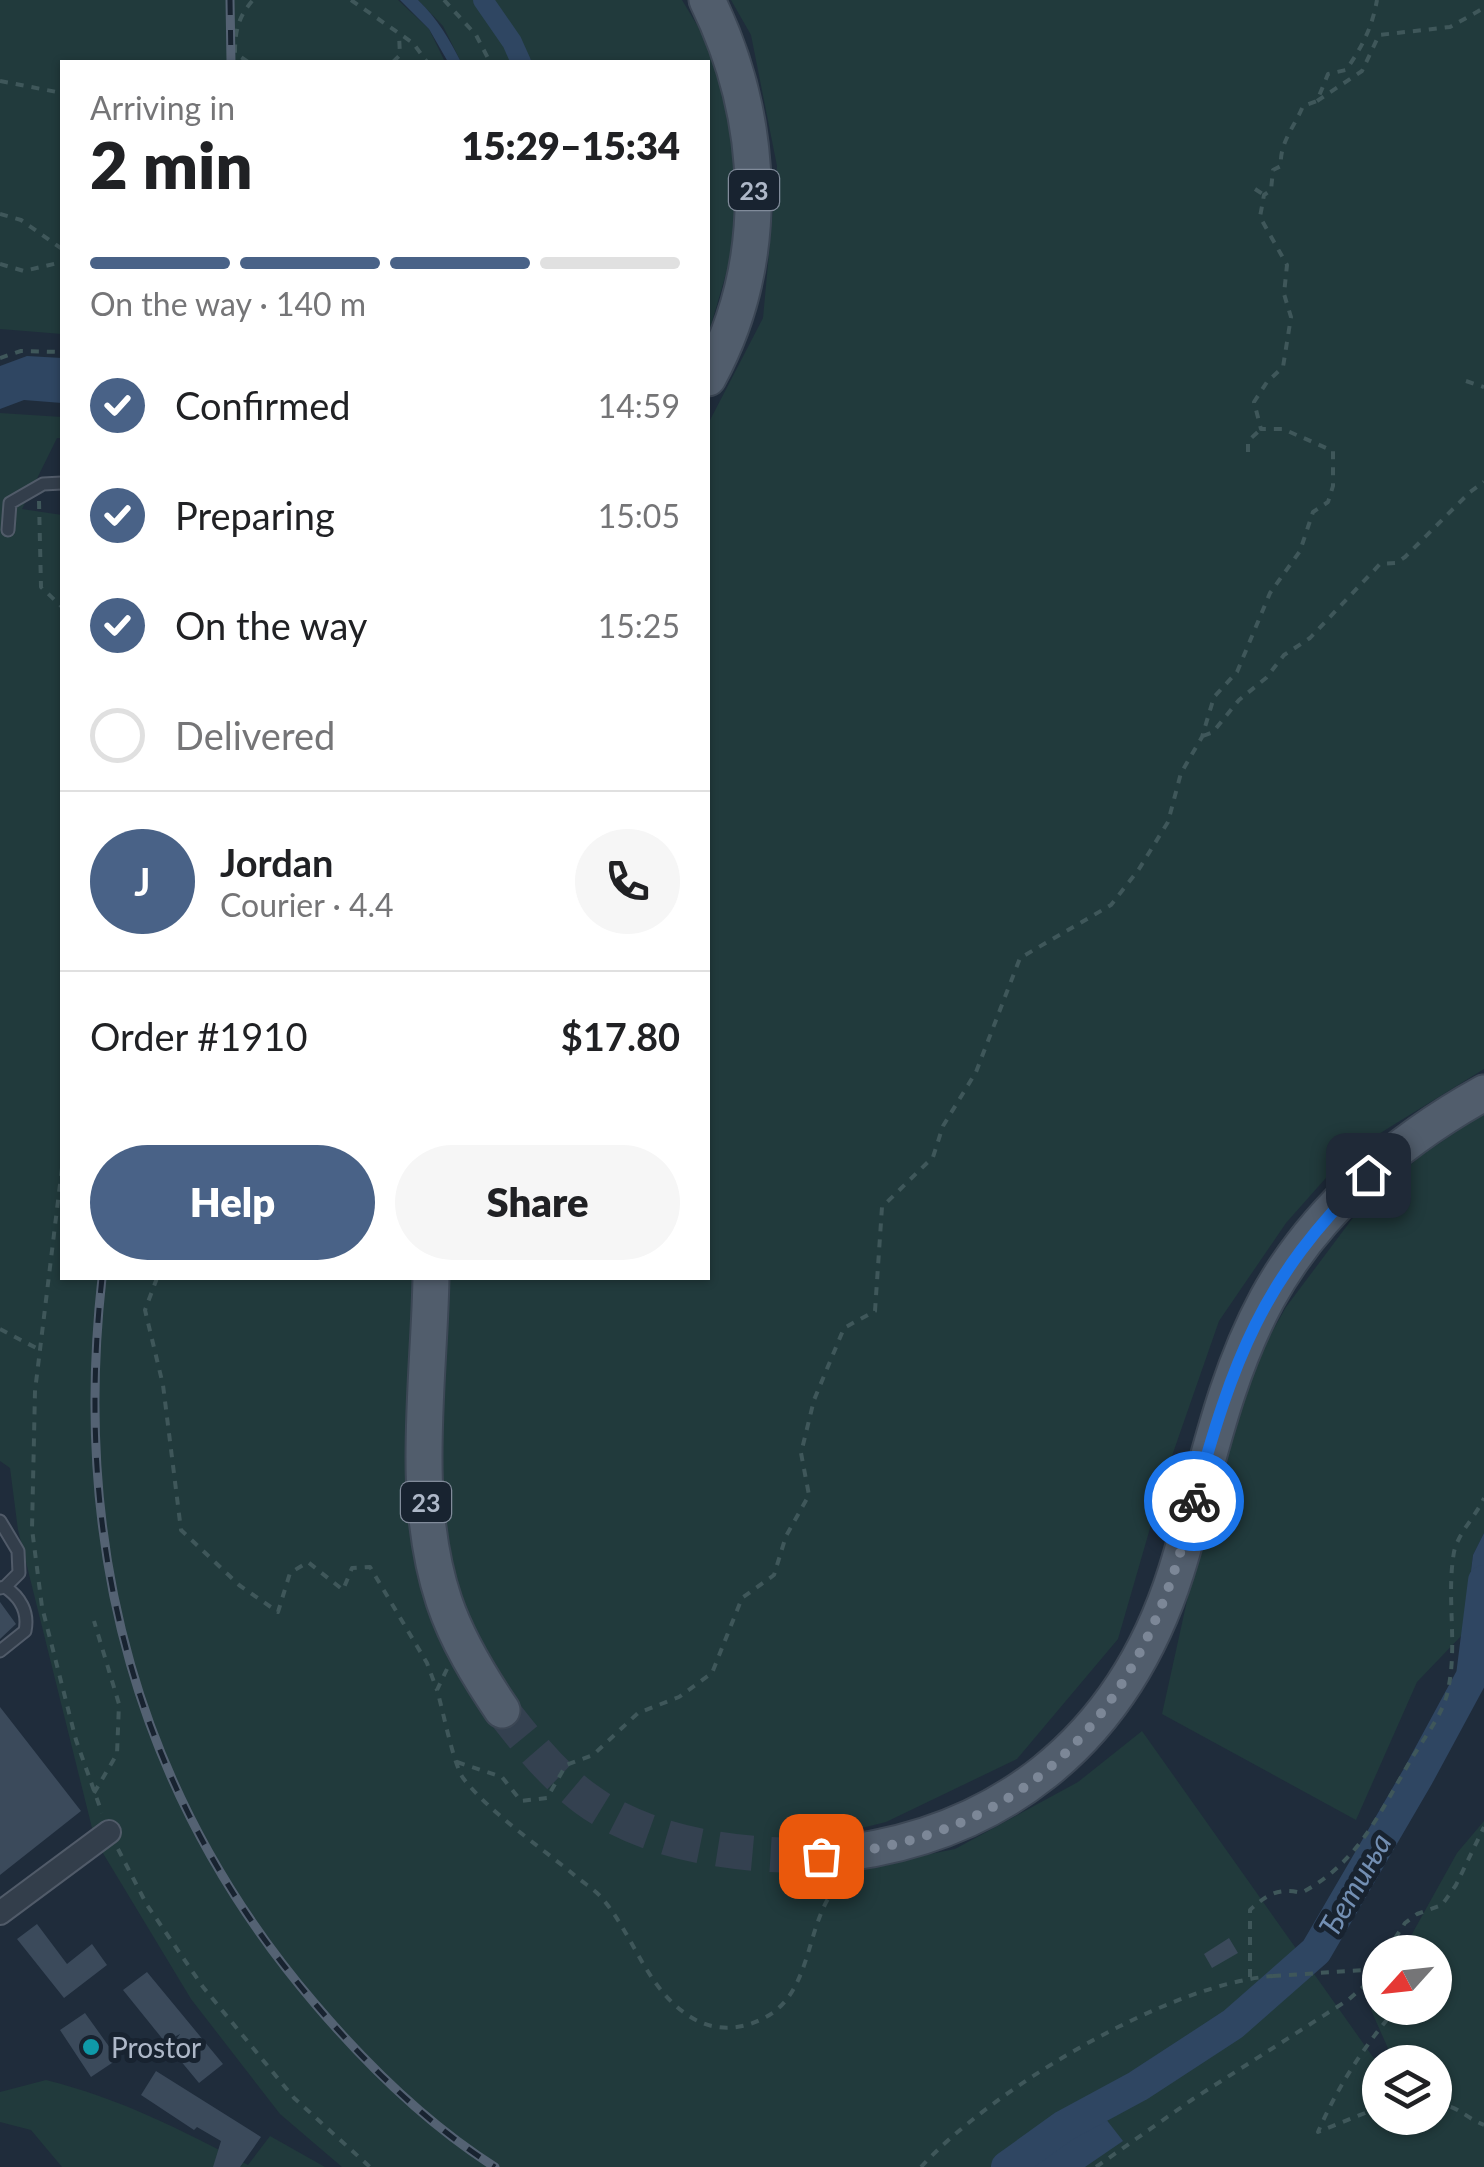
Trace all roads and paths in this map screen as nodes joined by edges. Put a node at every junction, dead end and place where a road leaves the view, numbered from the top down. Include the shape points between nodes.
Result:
1 (253, 0) edge
2 (351, 0) edge
3 (444, 0) edge
4 (706, 0) edge
5 (1378, 0) edge
6 (1484, 8) edge
7 (398, 34) junction
8 (245, 60) edge
9 (395, 60) edge
10 (425, 60) edge
11 (489, 60) edge
12 (0, 81) edge
13 (60, 93) edge
14 (1317, 101) junction
15 (1255, 189) dead end
16 (1264, 195) junction
17 (0, 214) edge
18 (60, 247) edge
19 (60, 262) edge
20 (0, 264) edge
21 (60, 352) edge
22 (0, 358) edge
23 (710, 374) edge
24 (1466, 381) dead end
25 (1484, 387) edge
26 (1261, 429) junction
27 (1248, 452) dead end
28 (1484, 482) edge
29 (60, 483) edge
30 (38, 487) junction
31 (8, 530) dead end
32 (60, 605) edge
33 (1202, 737) junction
34 (1484, 1093) edge
35 (60, 1185) edge
36 (156, 1280) edge
37 (431, 1280) edge
38 (0, 1330) edge
39 (40, 1350) junction
40 (1484, 1498) edge
41 (0, 1521) edge
42 (3, 1588) edge
43 (94, 1621) dead end
44 (462, 1643) junction
45 (0, 1651) edge
46 (437, 1690) junction
47 (502, 1710) tunnel mouth
48 (458, 1762) junction
49 (94, 1793) junction
50 (1484, 1826) edge
51 (109, 1832) junction
52 (836, 1855) joint
53 (0, 1914) edge
54 (1397, 1935) edge
55 (1362, 1970) edge
56 (1250, 1977) junction
57 (1362, 1988) edge
58 (1383, 2025) edge
59 (1366, 2045) edge
60 (1362, 2050) edge
61 (1452, 2105) edge
62 (1362, 2114) edge
63 (1484, 2125) edge
64 (370, 2167) edge
65 (922, 2167) edge
66 (1096, 2167) edge

1 - 8 path via 235,33 235,54
2 - 7 path
3 - 11 path
4 - 23 main road, 23 via 739,86 754,191 740,301
5 - 14 path via 1371,31 1346,70 1328,74
6 - 14 path via 1450,28 1379,35 1362,71
7 - 9 path
7 - 10 path
12 - 13 path
14 - 16 path via 1304,106 1283,142 1280,166
15 - 16 path
16 - 26 path via 1260,218 1287,265 1284,294 1291,317 1283,367 1254,402
17 - 18 path via 22,220
19 - 20 path via 24,271
21 - 22 path via 21,350
24 - 25 path
26 - 27 path via 1248,441
26 - 33 path via 1284,429 1333,451 1333,486 1270,593 1237,672 1214,697
28 - 33 path via 1406,557 1380,564
29 - 30 lane
30 - 31 lane via 10,503
30 - 32 path via 41,586
33 - 48 path via 1181,773 1168,822 1112,905 1020,958 976,1072 932,1157 882,1207 875,1311 844,1328 814,1400 801,1454 809,1495 774,1575 742,1598 712,1674 638,1713 593,1755 566,1765 547,1798 520,1801 502,1776
34 - 52 main road via 1368,1175 1302,1246 1268,1297 1222,1400 1169,1592 1143,1651 1105,1709 1051,1766 998,1804 923,1838
35 - 39 path
36 - 46 path via 145,1310 164,1385 181,1530 278,1612 290,1573 308,1562 342,1590 352,1568 370,1568
37 - 44 main road, 23 via 425,1495 437,1578
38 - 39 path
39 - 49 path via 32,1529 42,1608
40 - 56 path via 1454,1548 1448,1696 1386,1808 1345,1859 1322,1882 1301,1893 1286,1889 1266,1896 1250,1910
41 - 42 lane via 18,1551 19,1573
42 - 45 lane via 17,1595 28,1618 25,1631
43 - 49 path via 119,1704 116,1754
44 - 46 path
44 - 47 main road, 23
46 - 48 path
48 - 52 path via 461,1776 602,1898 655,1984 687,2014 712,2026 758,2021 788,1997 824,1904 849,1872
49 - 51 path
50 - 54 path via 1442,1906 1417,1914
51 - 53 street
51 - 64 path via 146,1905 203,1987 294,2098
55 - 56 path, bridge
56 - 65 path via 1190,1993 1124,2024 1024,2083 951,2135
57 - 66 path
58 - 59 path
60 - 62 path via 1318,2132
61 - 63 path

